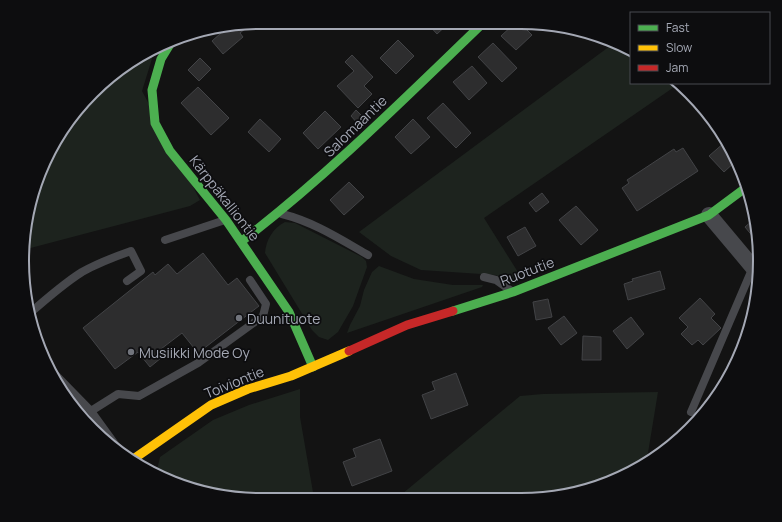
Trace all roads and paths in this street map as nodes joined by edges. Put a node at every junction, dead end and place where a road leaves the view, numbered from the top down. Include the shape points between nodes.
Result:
1 (477, 29) edge
2 (167, 49) edge
3 (742, 190) edge
4 (278, 213) junction
5 (709, 215) junction
6 (226, 220) junction
7 (165, 240) dead end
8 (242, 241) junction
9 (368, 255) dead end
10 (753, 268) edge
11 (753, 271) edge
12 (484, 277) dead end
13 (127, 280) dead end
14 (250, 280) dead end
15 (513, 292) junction
16 (34, 310) edge
17 (313, 367) junction
18 (63, 382) edge
19 (92, 411) junction
20 (691, 412) dead end
21 (109, 436) edge
22 (137, 457) edge

1 - 4 street, Salomaantie via 335,165
2 - 6 street, Kärppäkalliontie via 161,59 152,90 155,123 170,151
3 - 5 street, Ruotutie
4 - 8 street, Salomaantie
4 - 9 lane via 320,227
5 - 10 street
5 - 15 street, Ruotutie
6 - 7 lane
6 - 8 street, Kärppäkalliontie
8 - 17 street, Kärppäkalliontie via 289,312
11 - 20 lane
12 - 15 lane via 496,280
13 - 16 lane via 141,271 131,251 83,272
14 - 19 lane via 266,304 263,316 198,363 139,396 118,394
15 - 17 street, Ruotutie via 408,325
17 - 22 street, Toiviontie via 211,404
18 - 19 lane
19 - 21 lane

